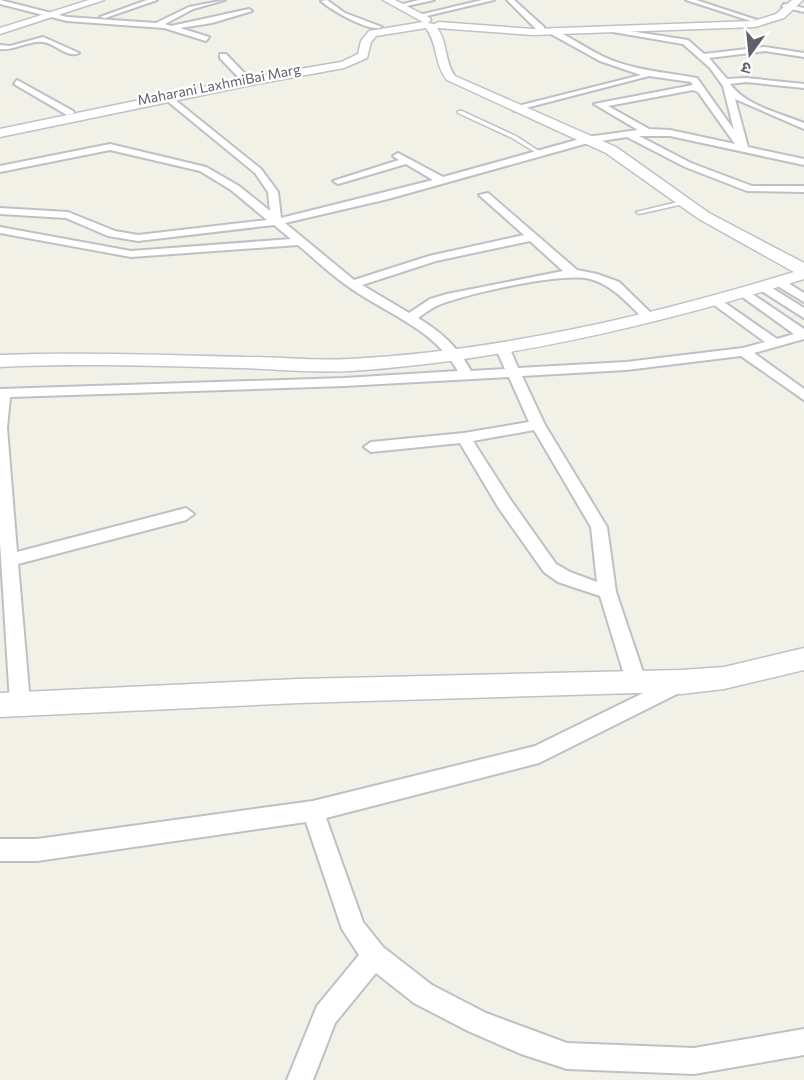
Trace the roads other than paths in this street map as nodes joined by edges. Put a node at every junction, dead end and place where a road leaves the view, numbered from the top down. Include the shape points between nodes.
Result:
1 (25, 0) edge
2 (99, 0) edge
3 (154, 0) edge
4 (222, 0) edge
5 (388, 0) edge
6 (431, 0) edge
7 (491, 0) edge
8 (510, 0) edge
9 (688, 0) edge
10 (324, 1) edge
11 (0, 2) edge
12 (795, 4) edge
13 (9, 5) junction
14 (402, 5) junction
15 (249, 11) dead end
16 (49, 15) junction
17 (94, 20) junction
18 (753, 20) junction
19 (429, 22) junction
20 (158, 25) junction
21 (169, 27) junction
22 (378, 27) junction
23 (541, 29) junction
24 (0, 30) edge
25 (613, 30) junction
26 (554, 32) junction
27 (206, 39) dead end
28 (0, 47) edge
29 (75, 53) dead end
30 (804, 55) edge
31 (223, 56) dead end
32 (701, 57) junction
33 (646, 76) junction
34 (244, 78) junction
35 (17, 82) dead end
36 (725, 84) junction
37 (804, 86) edge
38 (577, 92) junction
39 (169, 98) junction
40 (600, 105) junction
41 (517, 109) junction
42 (460, 112) dead end
43 (70, 113) junction
44 (804, 126) edge
45 (0, 127) edge
46 (647, 132) junction
47 (0, 133) edge
48 (628, 134) junction
49 (587, 140) junction
50 (744, 150) junction
51 (540, 153) junction
52 (397, 156) dead end
53 (407, 161) junction
54 (804, 162) edge
55 (0, 169) edge
56 (338, 181) dead end
57 (442, 181) junction
58 (804, 189) edge
59 (484, 195) dead end
60 (686, 202) junction
61 (0, 211) edge
62 (639, 212) dead end
63 (276, 222) junction
64 (0, 230) edge
65 (532, 237) junction
66 (298, 242) junction
67 (804, 272) edge
68 (573, 273) junction
69 (352, 284) junction
70 (772, 284) junction
71 (745, 293) junction
72 (804, 298) edge
73 (718, 302) junction
74 (804, 315) edge
75 (650, 317) junction
76 (410, 318) junction
77 (804, 335) edge
78 (774, 342) junction
79 (503, 349) junction
80 (744, 352) junction
81 (455, 354) junction
82 (0, 361) edge
83 (513, 374) junction
84 (467, 375) junction
85 (2, 393) edge
86 (804, 396) edge
87 (538, 425) junction
88 (0, 428) edge
89 (464, 438) junction
90 (371, 447) dead end
91 (186, 514) dead end
92 (10, 560) junction
93 (608, 592) junction
94 (804, 659) edge
95 (636, 681) junction
96 (681, 682) junction
97 (10, 704) edge
98 (313, 811) junction
99 (0, 849) edge
100 (374, 956) junction
101 (804, 1042) edge
102 (300, 1080) edge

1 - 13 street
2 - 16 main road
3 - 17 street
4 - 20 street via 191,8
5 - 14 main road
6 - 14 street
7 - 19 street
8 - 23 street
9 - 18 street
10 - 22 street via 343,14
11 - 13 street
12 - 18 main road, Maharani LaxhmiBai Marg
12 - 25 main road via 774,19 755,24
13 - 16 street
14 - 19 main road
15 - 21 street
16 - 17 street
16 - 24 main road
17 - 20 street
18 - 23 main road, Maharani LaxhmiBai Marg
19 - 22 main road, Maharani LaxhmiBai Marg
19 - 23 main road, Maharani LaxhmiBai Marg
19 - 26 main road via 500,32
19 - 39 main road via 373,33 366,41 363,56 351,64
19 - 41 main road via 439,37 440,63 451,78
20 - 21 street
21 - 27 street
22 - 34 main road, Maharani LaxhmiBai Marg via 357,37 352,55 346,59
25 - 26 main road
25 - 32 street via 680,41
26 - 33 street via 604,61
28 - 29 street via 44,39
30 - 32 street via 765,49
31 - 34 street
32 - 36 street
33 - 38 street
33 - 50 street via 694,81
34 - 43 main road, Maharani LaxhmiBai Marg
35 - 43 street
36 - 37 street via 746,80
36 - 44 street via 747,103
36 - 50 street
38 - 40 street
38 - 41 street
39 - 47 main road
39 - 63 street via 258,171 273,192
40 - 46 street
40 - 50 street via 695,87
41 - 49 main road
42 - 51 lane
43 - 45 main road, Maharani LaxhmiBai Marg
46 - 48 street
46 - 50 street via 670,133
48 - 49 street
48 - 58 street via 688,165 751,189
49 - 51 street
49 - 60 main road via 618,155
50 - 54 street
51 - 57 street
52 - 53 street
53 - 56 street
53 - 57 street
55 - 63 street via 100,148 128,149 203,169 235,188
57 - 63 street
59 - 65 street
60 - 62 lane
60 - 67 main road
61 - 63 street via 68,215 112,234 138,238
63 - 66 street
64 - 66 street via 131,255
65 - 68 street
65 - 69 street via 424,261
66 - 69 street
67 - 70 main road
68 - 75 street via 615,285
68 - 76 street via 451,297 434,302
69 - 76 street
70 - 71 main road
70 - 72 street
70 - 74 street
71 - 73 main road
71 - 77 street
73 - 75 main road
73 - 78 street
75 - 79 main road
76 - 81 street
77 - 78 street
78 - 80 street
79 - 81 main road
79 - 83 street
80 - 83 street
80 - 86 street
81 - 82 main road via 348,365 70,358
81 - 84 street
83 - 84 street
83 - 87 street
84 - 85 street
85 - 88 street
87 - 89 street
87 - 93 street via 598,527
88 - 92 street
89 - 90 street
89 - 93 street via 504,504 550,568
91 - 92 street
92 - 97 street
93 - 95 street
94 - 96 main road via 724,678
95 - 96 main road
95 - 97 main road
96 - 98 street via 539,754
98 - 99 street via 37,850
98 - 100 street via 354,929
100 - 101 street via 423,994 521,1041 567,1056 693,1061
100 - 102 street via 326,1015

